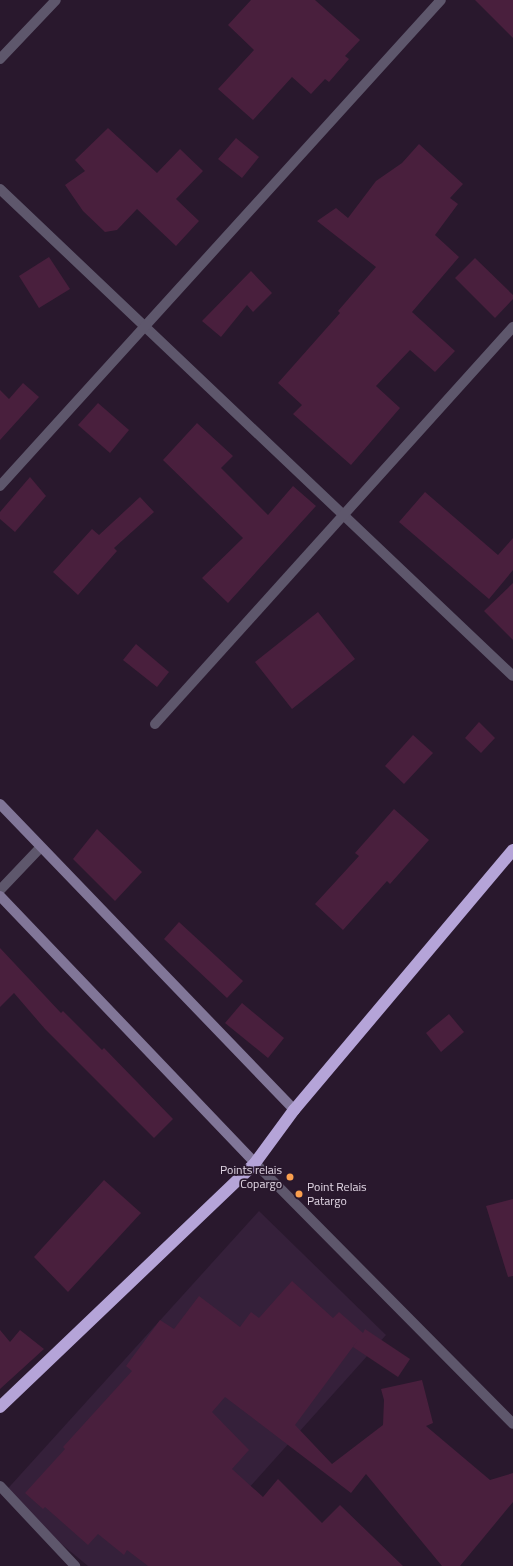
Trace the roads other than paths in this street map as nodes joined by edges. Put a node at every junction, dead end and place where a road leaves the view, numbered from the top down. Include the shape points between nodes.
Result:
1 (56, 0) edge
2 (441, 0) edge
3 (0, 59) edge
4 (0, 189) edge
5 (145, 327) junction
6 (513, 327) edge
7 (0, 486) edge
8 (344, 515) junction
9 (513, 676) edge
10 (155, 724) dead end
11 (0, 804) edge
12 (41, 847) junction
13 (513, 850) edge
14 (0, 890) edge
15 (0, 896) edge
16 (294, 1110) junction
17 (255, 1163) junction
18 (0, 1407) edge
19 (513, 1424) edge
20 (0, 1486) edge
21 (74, 1566) edge

1 - 3 street
2 - 5 street
4 - 5 street
5 - 7 street
5 - 8 street
6 - 8 street
8 - 9 street
8 - 10 street
11 - 12 street
12 - 14 street
12 - 16 street
13 - 16 highway
15 - 17 street
16 - 17 highway
17 - 18 highway
17 - 19 street
20 - 21 street

